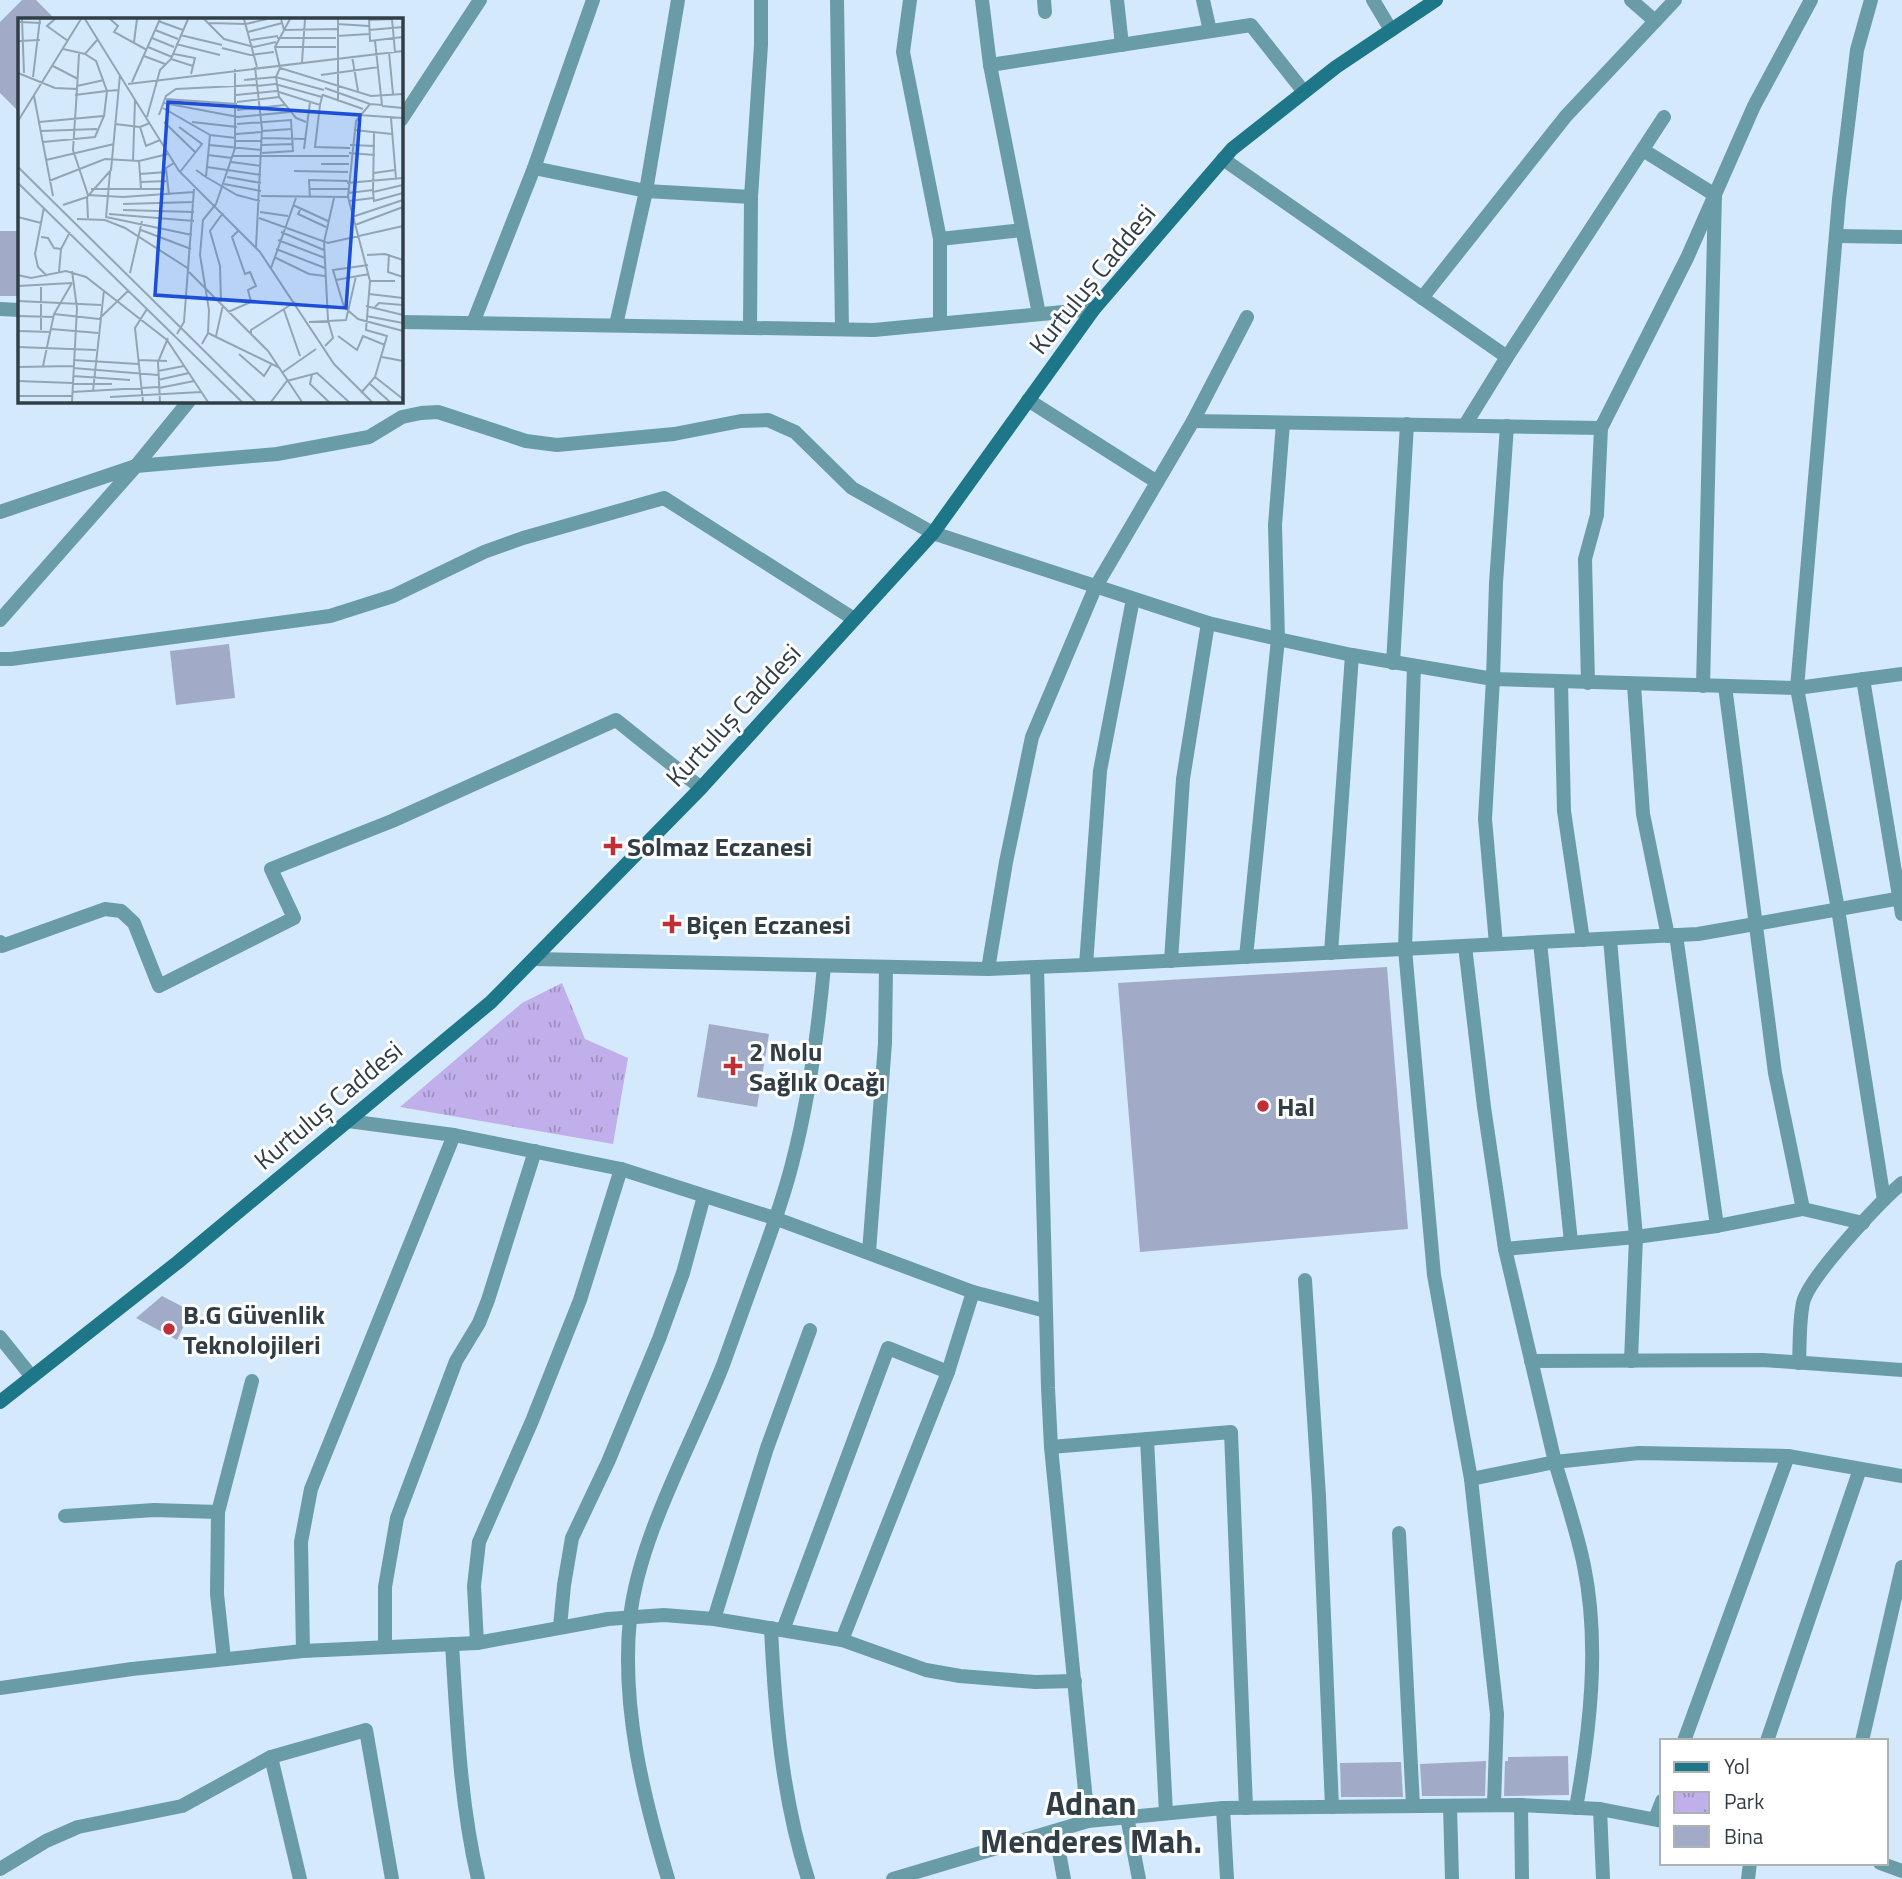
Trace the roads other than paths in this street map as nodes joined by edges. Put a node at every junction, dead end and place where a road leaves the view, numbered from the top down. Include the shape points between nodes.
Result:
1 (480, 0) edge
2 (593, 0) edge
3 (678, 0) edge
4 (761, 0) edge
5 (837, 0) edge
6 (911, 0) edge
7 (982, 0) edge
8 (1117, 0) edge
9 (1203, 0) edge
10 (1373, 0) edge
11 (1436, 0) edge
12 (1631, 0) edge
13 (1675, 0) edge
14 (1811, 0) edge
15 (1871, 0) edge
16 (1655, 20) junction
17 (1391, 30) junction
18 (1210, 31) junction
19 (1122, 45) junction
20 (990, 65) junction
21 (1304, 92) junction
22 (1664, 117) dead end
23 (402, 118) edge
24 (1643, 150) junction
25 (1223, 159) junction
26 (534, 168) junction
27 (646, 191) junction
28 (1715, 195) junction
29 (751, 197) junction
30 (1023, 230) junction
31 (1836, 236) junction
32 (1902, 237) edge
33 (940, 239) junction
34 (1422, 298) junction
35 (0, 309) edge
36 (1094, 309) junction
37 (18, 310) edge
38 (1039, 314) junction
39 (1247, 317) dead end
40 (402, 322) edge
41 (473, 323) junction
42 (940, 323) junction
43 (616, 326) junction
44 (750, 327) junction
45 (842, 329) junction
46 (1507, 357) junction
47 (1028, 400) junction
48 (188, 402) edge
49 (1193, 421) junction
50 (1283, 422) junction
51 (1408, 424) junction
52 (1465, 425) junction
53 (1507, 426) junction
54 (1601, 428) junction
55 (136, 466) junction
56 (1157, 482) junction
57 (0, 512) edge
58 (933, 533) junction
59 (1095, 588) junction
60 (1133, 599) junction
61 (854, 619) junction
62 (0, 620) edge
63 (1208, 623) junction
64 (1278, 639) junction
65 (1352, 655) junction
66 (0, 659) edge
67 (1394, 663) junction
68 (1414, 666) junction
69 (1902, 674) edge
70 (1863, 679) junction
71 (1493, 680) junction
72 (1561, 683) junction
73 (1588, 684) junction
74 (1634, 685) junction
75 (1703, 686) junction
76 (1725, 687) junction
77 (1797, 688) junction
78 (701, 788) junction
79 (1900, 898) edge
80 (1838, 909) junction
81 (1902, 914) edge
82 (1755, 924) junction
83 (1672, 936) junction
84 (1610, 939) junction
85 (1583, 940) junction
86 (0, 942) edge
87 (1539, 942) junction
88 (1496, 944) junction
89 (1465, 946) junction
90 (1405, 949) junction
91 (1331, 953) junction
92 (1246, 957) junction
93 (534, 959) junction
94 (1171, 961) junction
95 (824, 965) junction
96 (1086, 965) junction
97 (886, 967) junction
98 (1037, 967) junction
99 (988, 969) junction
100 (348, 1121) junction
101 (454, 1136) junction
102 (535, 1151) junction
103 (621, 1168) junction
104 (1902, 1183) edge
105 (704, 1195) junction
106 (1884, 1199) junction
107 (1803, 1209) junction
108 (777, 1219) junction
109 (1863, 1223) junction
110 (1717, 1226) junction
111 (1636, 1237) junction
112 (1571, 1242) junction
113 (1505, 1250) junction
114 (869, 1252) junction
115 (1305, 1280) dead end
116 (973, 1292) junction
117 (1046, 1311) junction
118 (810, 1330) dead end
119 (0, 1337) edge
120 (1531, 1361) junction
121 (1631, 1361) junction
122 (1799, 1363) junction
123 (1902, 1370) edge
124 (948, 1372) junction
125 (32, 1377) junction
126 (253, 1381) dead end
127 (0, 1402) edge
128 (1147, 1440) junction
129 (1051, 1447) junction
130 (1788, 1456) junction
131 (1555, 1462) junction
132 (1860, 1469) junction
133 (1902, 1476) edge
134 (1471, 1479) junction
135 (218, 1512) junction
136 (65, 1516) dead end
137 (1399, 1532) dead end
138 (1902, 1567) edge
139 (630, 1617) junction
140 (714, 1619) junction
141 (560, 1627) junction
142 (777, 1629) junction
143 (842, 1640) junction
144 (477, 1643) junction
145 (452, 1644) junction
146 (385, 1647) junction
147 (303, 1651) junction
148 (224, 1659) junction
149 (1075, 1681) junction
150 (0, 1688) edge
151 (1685, 1739) edge
152 (1768, 1739) edge
153 (1862, 1739) edge
154 (271, 1757) junction
155 (1494, 1805) junction
156 (1521, 1805) junction
157 (1413, 1806) junction
158 (1450, 1806) junction
159 (1332, 1807) junction
160 (1223, 1808) junction
161 (1246, 1808) junction
162 (1576, 1808) junction
163 (1600, 1809) junction
164 (1166, 1814) junction
165 (1127, 1817) junction
166 (1659, 1820) edge
167 (1088, 1821) junction
168 (1055, 1831) junction
169 (1886, 1865) edge
170 (0, 1870) edge
171 (1902, 1871) edge
172 (300, 1879) edge
173 (393, 1879) edge
174 (478, 1879) edge
175 (668, 1879) edge
176 (808, 1879) edge
177 (895, 1879) edge
178 (1064, 1879) edge
179 (1139, 1879) edge
180 (1227, 1879) edge
181 (1452, 1879) edge
182 (1522, 1879) edge
183 (1603, 1879) edge

1 - 23 street
2 - 26 street
3 - 27 street
4 - 29 street
5 - 45 street
6 - 33 street via 903,52
7 - 20 street
8 - 19 street
9 - 18 street
10 - 17 street
11 - 17 main road, Kurtuluş Caddesi
12 - 16 street
13 - 16 street
14 - 28 street via 1754,106
15 - 31 street via 1857,50
16 - 34 street via 1566,116
17 - 21 main road, Kurtuluş Caddesi
18 - 19 street
18 - 21 street via 1251,24
19 - 20 street
20 - 30 street
21 - 25 main road, Kurtuluş Caddesi
22 - 24 street
24 - 28 street
24 - 46 street
25 - 34 street
25 - 36 main road, Kurtuluş Caddesi
26 - 27 street
26 - 41 street
27 - 29 street
27 - 43 street
28 - 54 street
28 - 75 street
29 - 44 street
30 - 33 street
30 - 38 street
31 - 32 street
31 - 77 street
33 - 42 street
34 - 46 street
35 - 37 street
36 - 38 street
36 - 47 main road, Kurtuluş Caddesi
38 - 42 street
39 - 49 street
40 - 41 street
41 - 43 street
42 - 45 street
43 - 44 street
44 - 45 street
46 - 52 street
47 - 56 street
47 - 58 main road, Kurtuluş Caddesi
48 - 55 street
49 - 50 street
49 - 56 street
50 - 51 street
50 - 64 street via 1276,526
51 - 52 street
51 - 67 street
52 - 53 street
53 - 54 street
53 - 71 street
54 - 73 street via 1597,515 1585,559
55 - 57 street
55 - 58 street via 277,454 369,437 402,417 421,413 438,412 526,441 557,444 768,421 794,432 852,488
55 - 62 street
56 - 59 street
58 - 59 street
58 - 61 main road, Kurtuluş Caddesi
59 - 60 street
59 - 99 street via 1032,737
60 - 63 street
60 - 96 street via 1100,771
61 - 66 street via 664,498 523,538 393,596 330,616
61 - 78 main road, Kurtuluş Caddesi
63 - 64 street
63 - 94 street via 1183,779
64 - 65 street
64 - 92 street
65 - 67 street
65 - 91 street
67 - 68 street
68 - 71 street
68 - 90 street
69 - 70 street
70 - 77 street
70 - 79 street
71 - 72 street
71 - 88 street via 1486,818
72 - 73 street
72 - 85 street via 1564,811
73 - 74 street
74 - 75 street
74 - 83 street via 1643,814
75 - 76 street
76 - 77 street
76 - 82 street
77 - 80 street
78 - 86 street via 616,720 392,821 271,869 294,918 159,986 134,923 121,911 105,909 2,946
78 - 93 main road, Kurtuluş Caddesi
79 - 80 street
79 - 81 street
80 - 82 street
80 - 106 street
82 - 83 street
82 - 107 street via 1775,1073
83 - 84 street
83 - 110 street
84 - 85 street
84 - 111 street
85 - 87 street
87 - 88 street
87 - 112 street
88 - 89 street
89 - 90 street
89 - 113 street
90 - 91 street
90 - 134 street via 1434,1275
91 - 92 street
92 - 94 street
93 - 95 street
93 - 100 main road, Kurtuluş Caddesi via 491,1002
94 - 96 street
95 - 97 street
95 - 108 street via 804,1111
96 - 98 street
97 - 99 street
97 - 114 street via 885,1043
98 - 99 street
98 - 117 street
100 - 101 street
100 - 125 main road, Kurtuluş Caddesi
101 - 102 street
101 - 147 street via 310,1489 301,1542
102 - 103 street
102 - 146 street via 488,1300 456,1361 397,1518 385,1587
103 - 105 street
103 - 144 street via 580,1300 479,1542 474,1586
104 - 106 street
105 - 108 street
105 - 141 street via 659,1339 572,1538
106 - 109 street
107 - 109 street
107 - 110 street
108 - 114 street
108 - 139 street via 723,1365 651,1536
109 - 122 street via 1803,1301
110 - 111 street
111 - 112 street
111 - 121 street
112 - 113 street
113 - 120 street
114 - 116 street
115 - 159 street via 1320,1496
116 - 117 street
116 - 124 street
117 - 129 street
118 - 140 street via 767,1447
119 - 125 street
120 - 121 street
120 - 131 street
121 - 122 street
122 - 123 street
124 - 142 street via 888,1348
124 - 143 street
125 - 127 main road, Kurtuluş Caddesi
126 - 135 street
128 - 129 street
128 - 161 street via 1231,1432
128 - 164 street
129 - 149 street
130 - 131 street via 1639,1453
130 - 132 street
130 - 151 street
131 - 134 street
131 - 162 street via 1584,1566 1591,1643 1589,1723
132 - 133 street
132 - 152 street
134 - 155 street via 1497,1714
135 - 136 street via 154,1510
135 - 148 street via 217,1594
137 - 157 street
138 - 153 street
139 - 140 street
139 - 141 street
139 - 175 street via 630,1697 636,1740 650,1820
140 - 142 street
141 - 144 street
142 - 143 street
142 - 176 street via 780,1745
143 - 149 street via 926,1670 994,1680
144 - 145 street
145 - 146 street
145 - 174 street via 466,1813
146 - 147 street
147 - 148 street
148 - 150 street
149 - 167 street
154 - 170 street via 182,1806 78,1827
154 - 172 street
154 - 173 street via 366,1730
155 - 156 street
155 - 158 street
156 - 162 street
156 - 182 street
157 - 158 street
157 - 159 street
158 - 181 street
159 - 161 street
160 - 161 street
160 - 164 street
160 - 180 street
162 - 163 street
163 - 166 street
163 - 183 street
164 - 165 street
165 - 167 street
165 - 179 street
167 - 168 street
168 - 177 street
168 - 178 street
169 - 171 street

